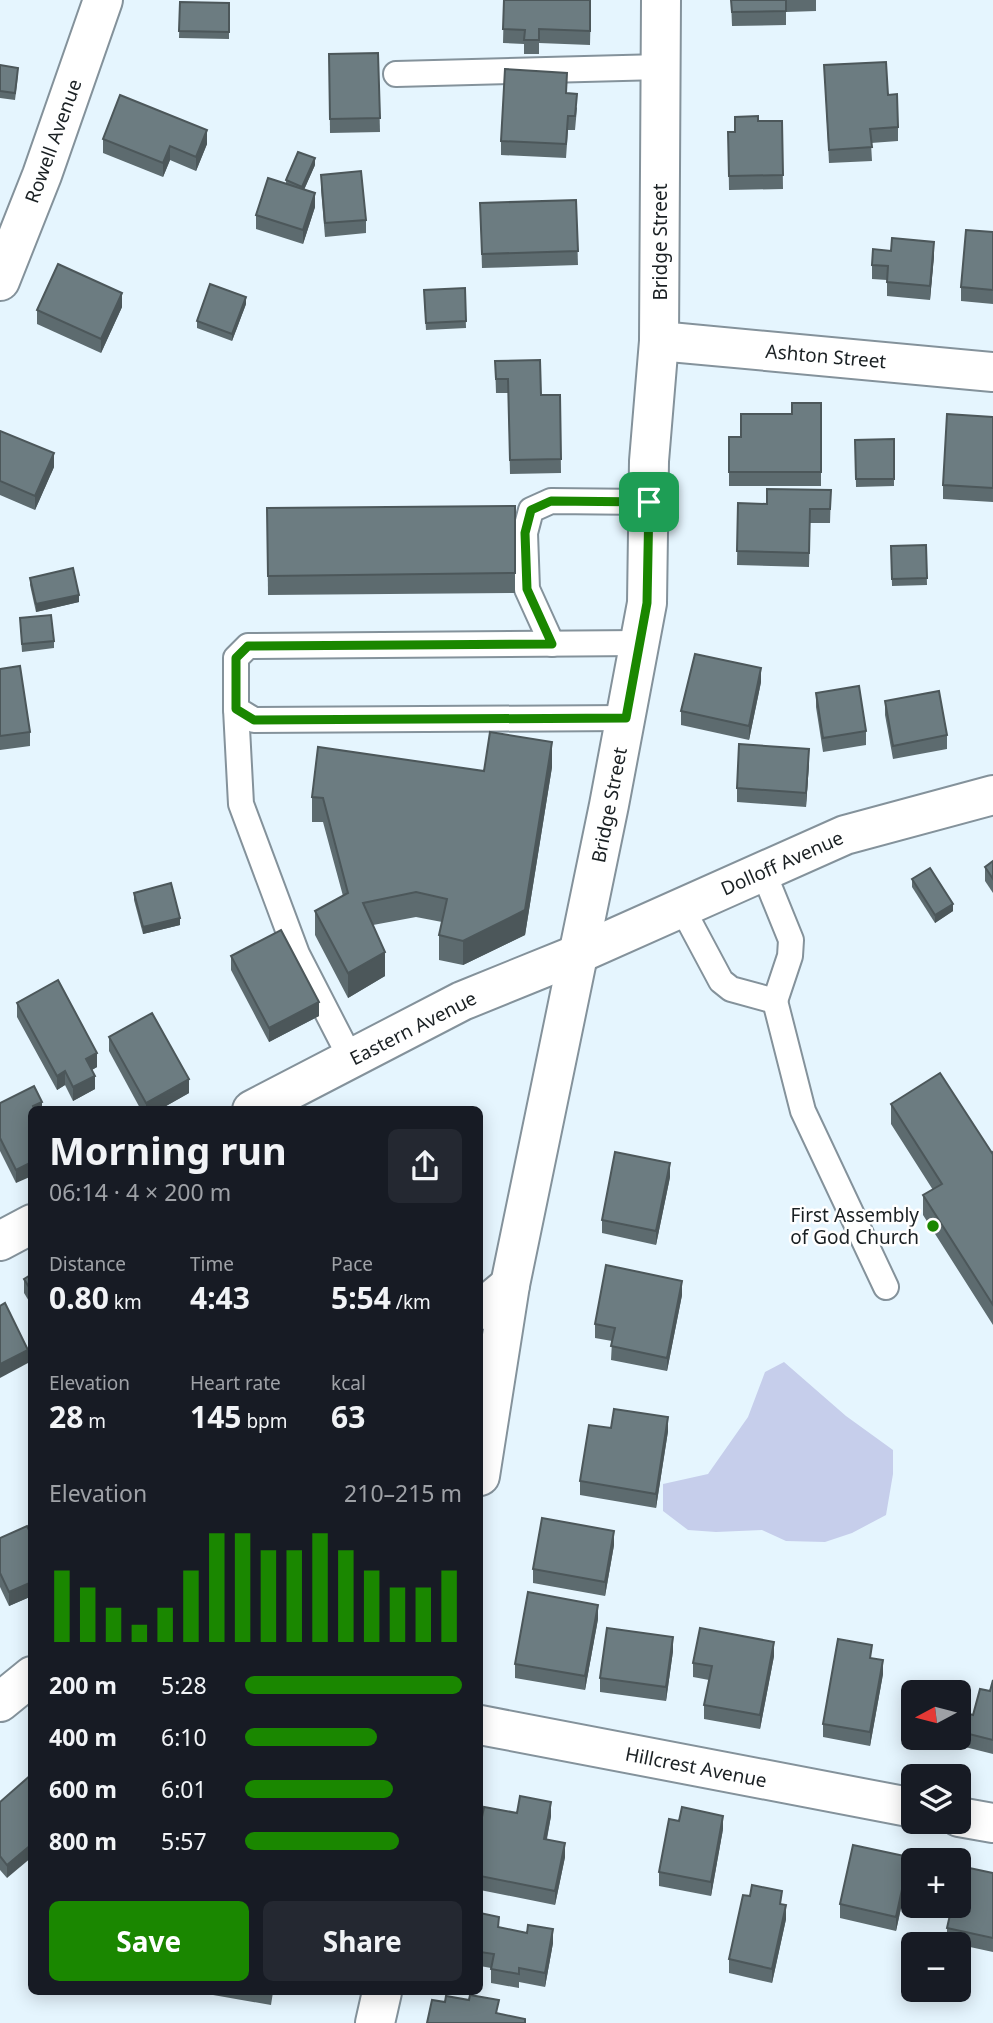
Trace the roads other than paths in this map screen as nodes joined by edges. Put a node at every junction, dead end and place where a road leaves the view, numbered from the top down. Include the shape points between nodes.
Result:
1 (103, 0) edge
2 (661, 0) edge
3 (661, 67) junction
4 (396, 74) dead end
5 (0, 281) edge
6 (659, 341) junction
7 (993, 372) edge
8 (649, 502) junction
9 (640, 643) junction
10 (552, 644) junction
11 (236, 709) junction
12 (626, 718) junction
13 (993, 795) edge
14 (764, 871) junction
15 (682, 908) junction
16 (578, 954) junction
17 (775, 1001) junction
18 (351, 1059) junction
19 (261, 1106) edge
20 (28, 1226) edge
21 (0, 1241) edge
22 (510, 1285) junction
23 (886, 1287) dead end
24 (483, 1308) edge
25 (483, 1457) edge
26 (28, 1679) edge
27 (0, 1702) edge
28 (483, 1726) edge
29 (901, 1806) edge
30 (971, 1819) edge
31 (993, 1823) edge
32 (381, 1995) edge
33 (375, 2023) edge

1 - 5 street, Rowell Avenue
2 - 3 street, Bridge Street
3 - 4 lane
3 - 6 street, Bridge Street
6 - 7 street, Ashton Street
6 - 8 street, Bridge Street
8 - 9 street, Bridge Street via 647,603
8 - 10 lane via 551,501 531,510 525,533 527,589
9 - 10 lane
9 - 12 street, Bridge Street
10 - 11 lane via 248,646 236,658
11 - 12 lane via 254,720
11 - 18 lane via 241,804 297,954
12 - 16 street, Bridge Street
13 - 14 street, Dolloff Avenue via 845,835
14 - 15 street, Dolloff Avenue
14 - 17 lane via 791,940
15 - 16 street, Dolloff Avenue
15 - 17 lane via 721,981 731,989
16 - 18 street, Eastern Avenue via 462,1002
16 - 22 street, Bridge Street
17 - 23 lane via 803,1111
18 - 19 street, Eastern Avenue
20 - 21 street
22 - 24 street
22 - 25 street, Bridge Street
26 - 27 street
28 - 29 street, Hillcrest Avenue
30 - 31 street
32 - 33 street

